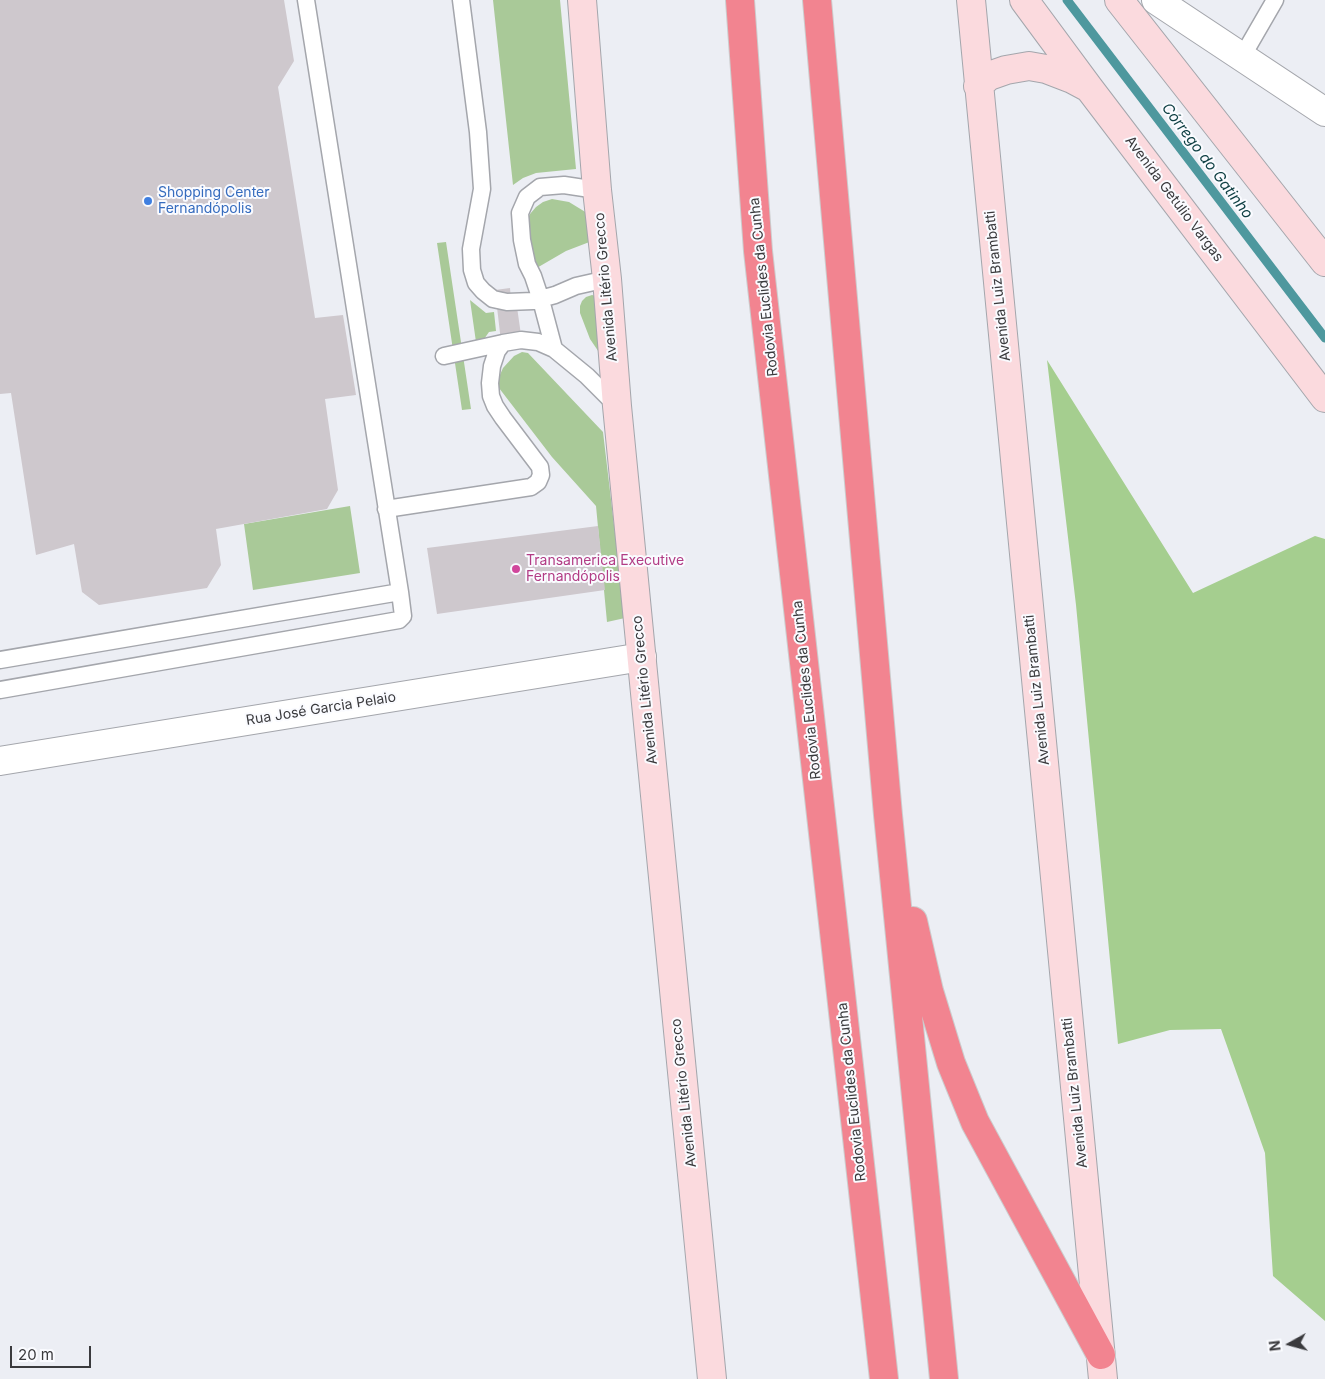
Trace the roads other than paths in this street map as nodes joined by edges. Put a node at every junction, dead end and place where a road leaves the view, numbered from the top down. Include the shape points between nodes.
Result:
1 (306, 0) edge
2 (462, 0) edge
3 (582, 0) edge
4 (740, 0) edge
5 (817, 0) edge
6 (971, 0) edge
7 (1024, 0) edge
8 (1119, 0) edge
9 (1156, 0) edge
10 (1275, 0) edge
11 (1242, 57) junction
12 (978, 86) junction
13 (1089, 88) junction
14 (1325, 112) edge
15 (597, 190) junction
16 (1325, 262) edge
17 (607, 279) junction
18 (541, 300) junction
19 (503, 343) junction
20 (554, 349) junction
21 (444, 356) dead end
22 (1325, 398) edge
23 (617, 406) junction
24 (386, 509) junction
25 (400, 592) junction
26 (642, 657) junction
27 (0, 660) edge
28 (0, 690) edge
29 (0, 761) edge
30 (888, 816) junction
31 (1102, 1367) edge
32 (712, 1379) edge
33 (884, 1379) edge
34 (944, 1379) edge

1 - 24 lane
2 - 18 lane via 482,190 471,249 472,270 476,283 492,299 507,302
3 - 15 main road, Avenida Litério Grecco
4 - 33 highway, Rodovia Euclides da Cunha via 758,251
5 - 30 highway
6 - 12 main road, Avenida Luiz Brambatti
7 - 13 main road, Avenida Getúlio Vargas
8 - 16 main road
9 - 11 street
10 - 11 lane
11 - 14 street
12 - 13 main road via 989,76 1029,66 1046,69
12 - 31 main road, Avenida Luiz Brambatti
13 - 22 main road, Avenida Getúlio Vargas
15 - 17 main road, Avenida Litério Grecco
15 - 18 lane via 550,186 540,187 527,197 520,213 522,240
17 - 18 lane via 576,286
17 - 23 main road, Avenida Litério Grecco
18 - 20 lane
19 - 20 lane via 521,340 538,342
19 - 21 lane
19 - 24 lane via 492,366 491,396 503,418 540,466 538,482 531,486
20 - 23 lane
23 - 26 main road, Avenida Litério Grecco
24 - 25 lane
25 - 27 lane
25 - 28 lane via 403,616 399,620
26 - 29 street, Rua José Garcia Pelaio
26 - 32 main road, Avenida Litério Grecco
30 - 31 highway via 930,991 951,1063 975,1122
30 - 34 highway

